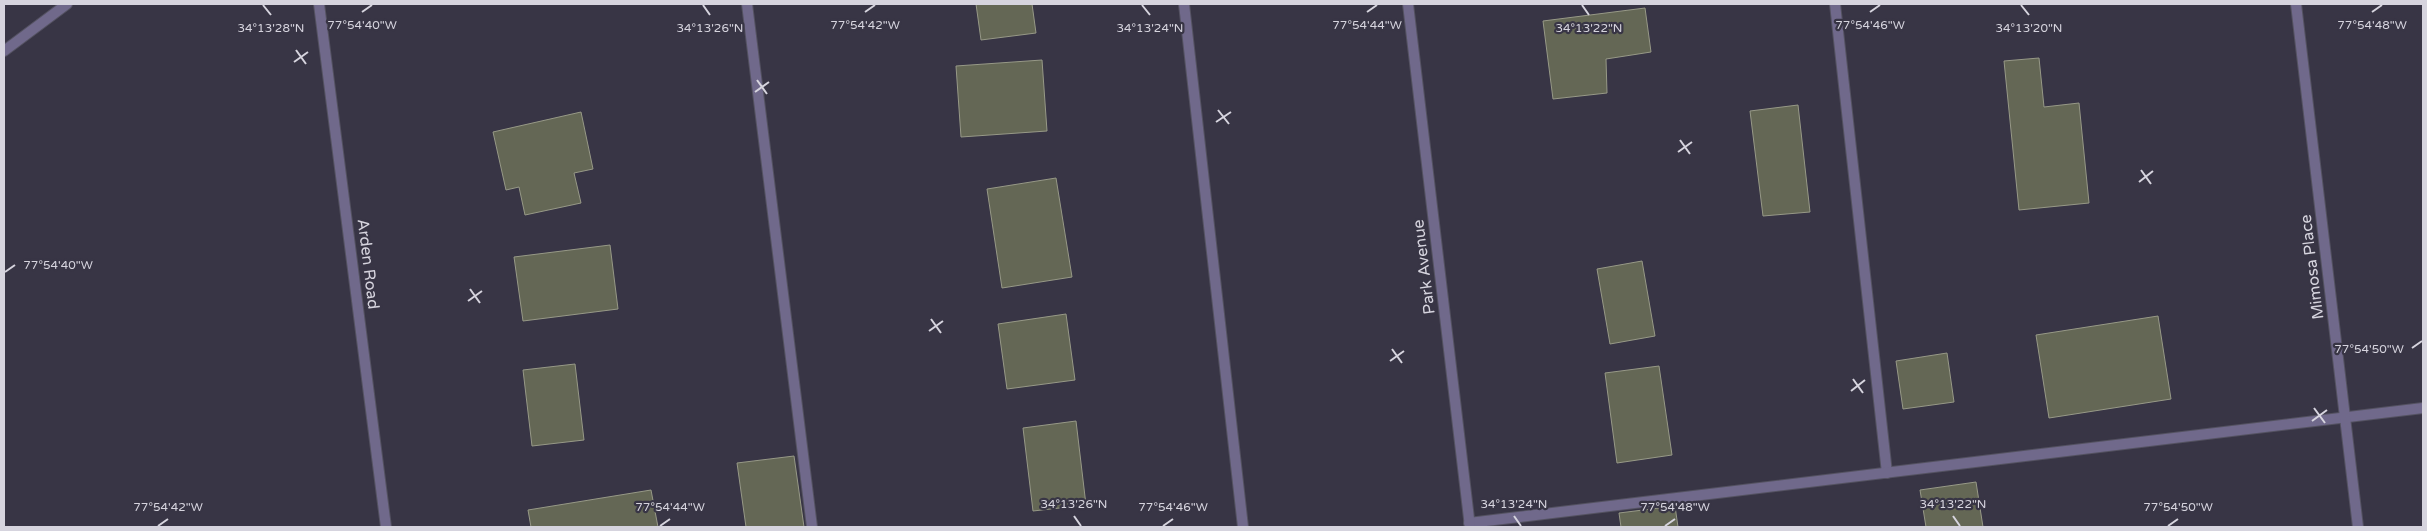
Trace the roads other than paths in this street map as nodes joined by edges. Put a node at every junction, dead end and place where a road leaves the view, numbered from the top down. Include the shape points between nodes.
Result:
1 (67, 4) edge
2 (319, 4) edge
3 (747, 4) edge
4 (1184, 4) edge
5 (1408, 4) edge
6 (1835, 4) edge
7 (2296, 4) edge
8 (4, 51) edge
9 (2423, 408) edge
10 (2345, 417) junction
11 (1887, 473) junction
12 (1470, 525) edge
13 (386, 527) edge
14 (812, 527) edge
15 (1243, 527) edge
16 (2358, 527) edge

1 - 8 street
2 - 13 street, Arden Road
3 - 14 street
4 - 15 street
5 - 12 street, Park Avenue
6 - 11 street
7 - 10 street, Mimosa Place
9 - 10 street
10 - 11 street
10 - 16 street, Mimosa Place
11 - 12 street

